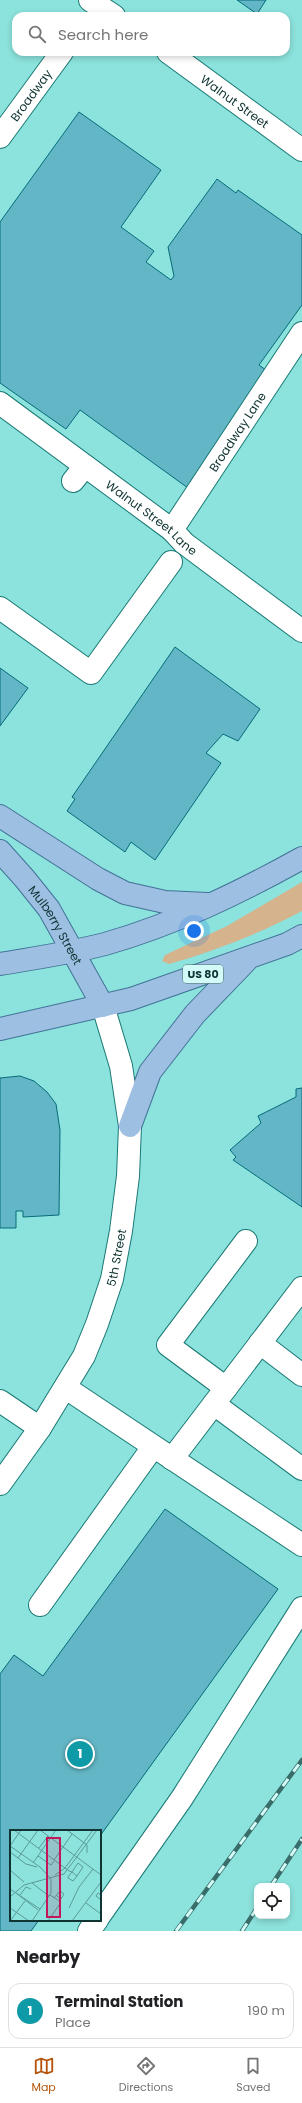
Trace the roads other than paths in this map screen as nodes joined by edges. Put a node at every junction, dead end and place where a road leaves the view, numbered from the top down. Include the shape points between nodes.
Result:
1 (93, 5) edge
2 (106, 12) edge
3 (59, 56) edge
4 (173, 56) edge
5 (0, 137) edge
6 (302, 150) edge
7 (302, 333) edge
8 (0, 404) edge
9 (172, 530) junction
10 (171, 562) dead end
11 (0, 608) edge
12 (302, 632) edge
13 (0, 816) edge
14 (0, 851) edge
15 (302, 858) edge
16 (213, 904) junction
17 (302, 936) edge
18 (73, 950) junction
19 (249, 957) junction
20 (0, 964) edge
21 (103, 1006) junction
22 (0, 1029) edge
23 (130, 1126) junction
24 (246, 1241) dead end
25 (302, 1288) edge
26 (260, 1343) junction
27 (302, 1375) edge
28 (66, 1388) junction
29 (220, 1396) junction
30 (0, 1401) edge
31 (40, 1428) junction
32 (153, 1447) junction
33 (172, 1459) junction
34 (302, 1469) edge
35 (0, 1484) edge
36 (302, 1545) edge
37 (40, 1605) dead end
38 (302, 1608) edge
39 (101, 1914) edge
40 (96, 1921) edge
41 (89, 1931) edge

1 - 2 street
3 - 5 street, Broadway
4 - 6 street, Walnut Street
7 - 9 street, Broadway Lane
8 - 9 street, Walnut Street Lane via 79,473
9 - 12 street, Walnut Street Lane via 184,543
10 - 11 street via 92,673
13 - 16 main road via 92,876 126,894 164,902
14 - 18 main road, Mulberry Street via 49,909
15 - 16 main road
16 - 18 main road via 174,922 104,944
17 - 19 main road, US 80
18 - 20 main road
18 - 21 main road, Mulberry Street
19 - 21 main road, US 80 via 167,987
19 - 23 main road via 195,1014 150,1072
21 - 22 main road, US 80
21 - 23 street, 5th Street via 121,1066
23 - 28 street, 5th Street via 128,1176 112,1279 84,1356
24 - 29 street via 168,1345
25 - 26 street
26 - 27 street
26 - 29 street
28 - 31 street, 5th Street
28 - 32 street
29 - 33 street
29 - 34 street
30 - 31 street
31 - 35 street, 5th Street
32 - 33 street
32 - 37 street
33 - 36 street
38 - 39 street via 182,1798
40 - 41 street

